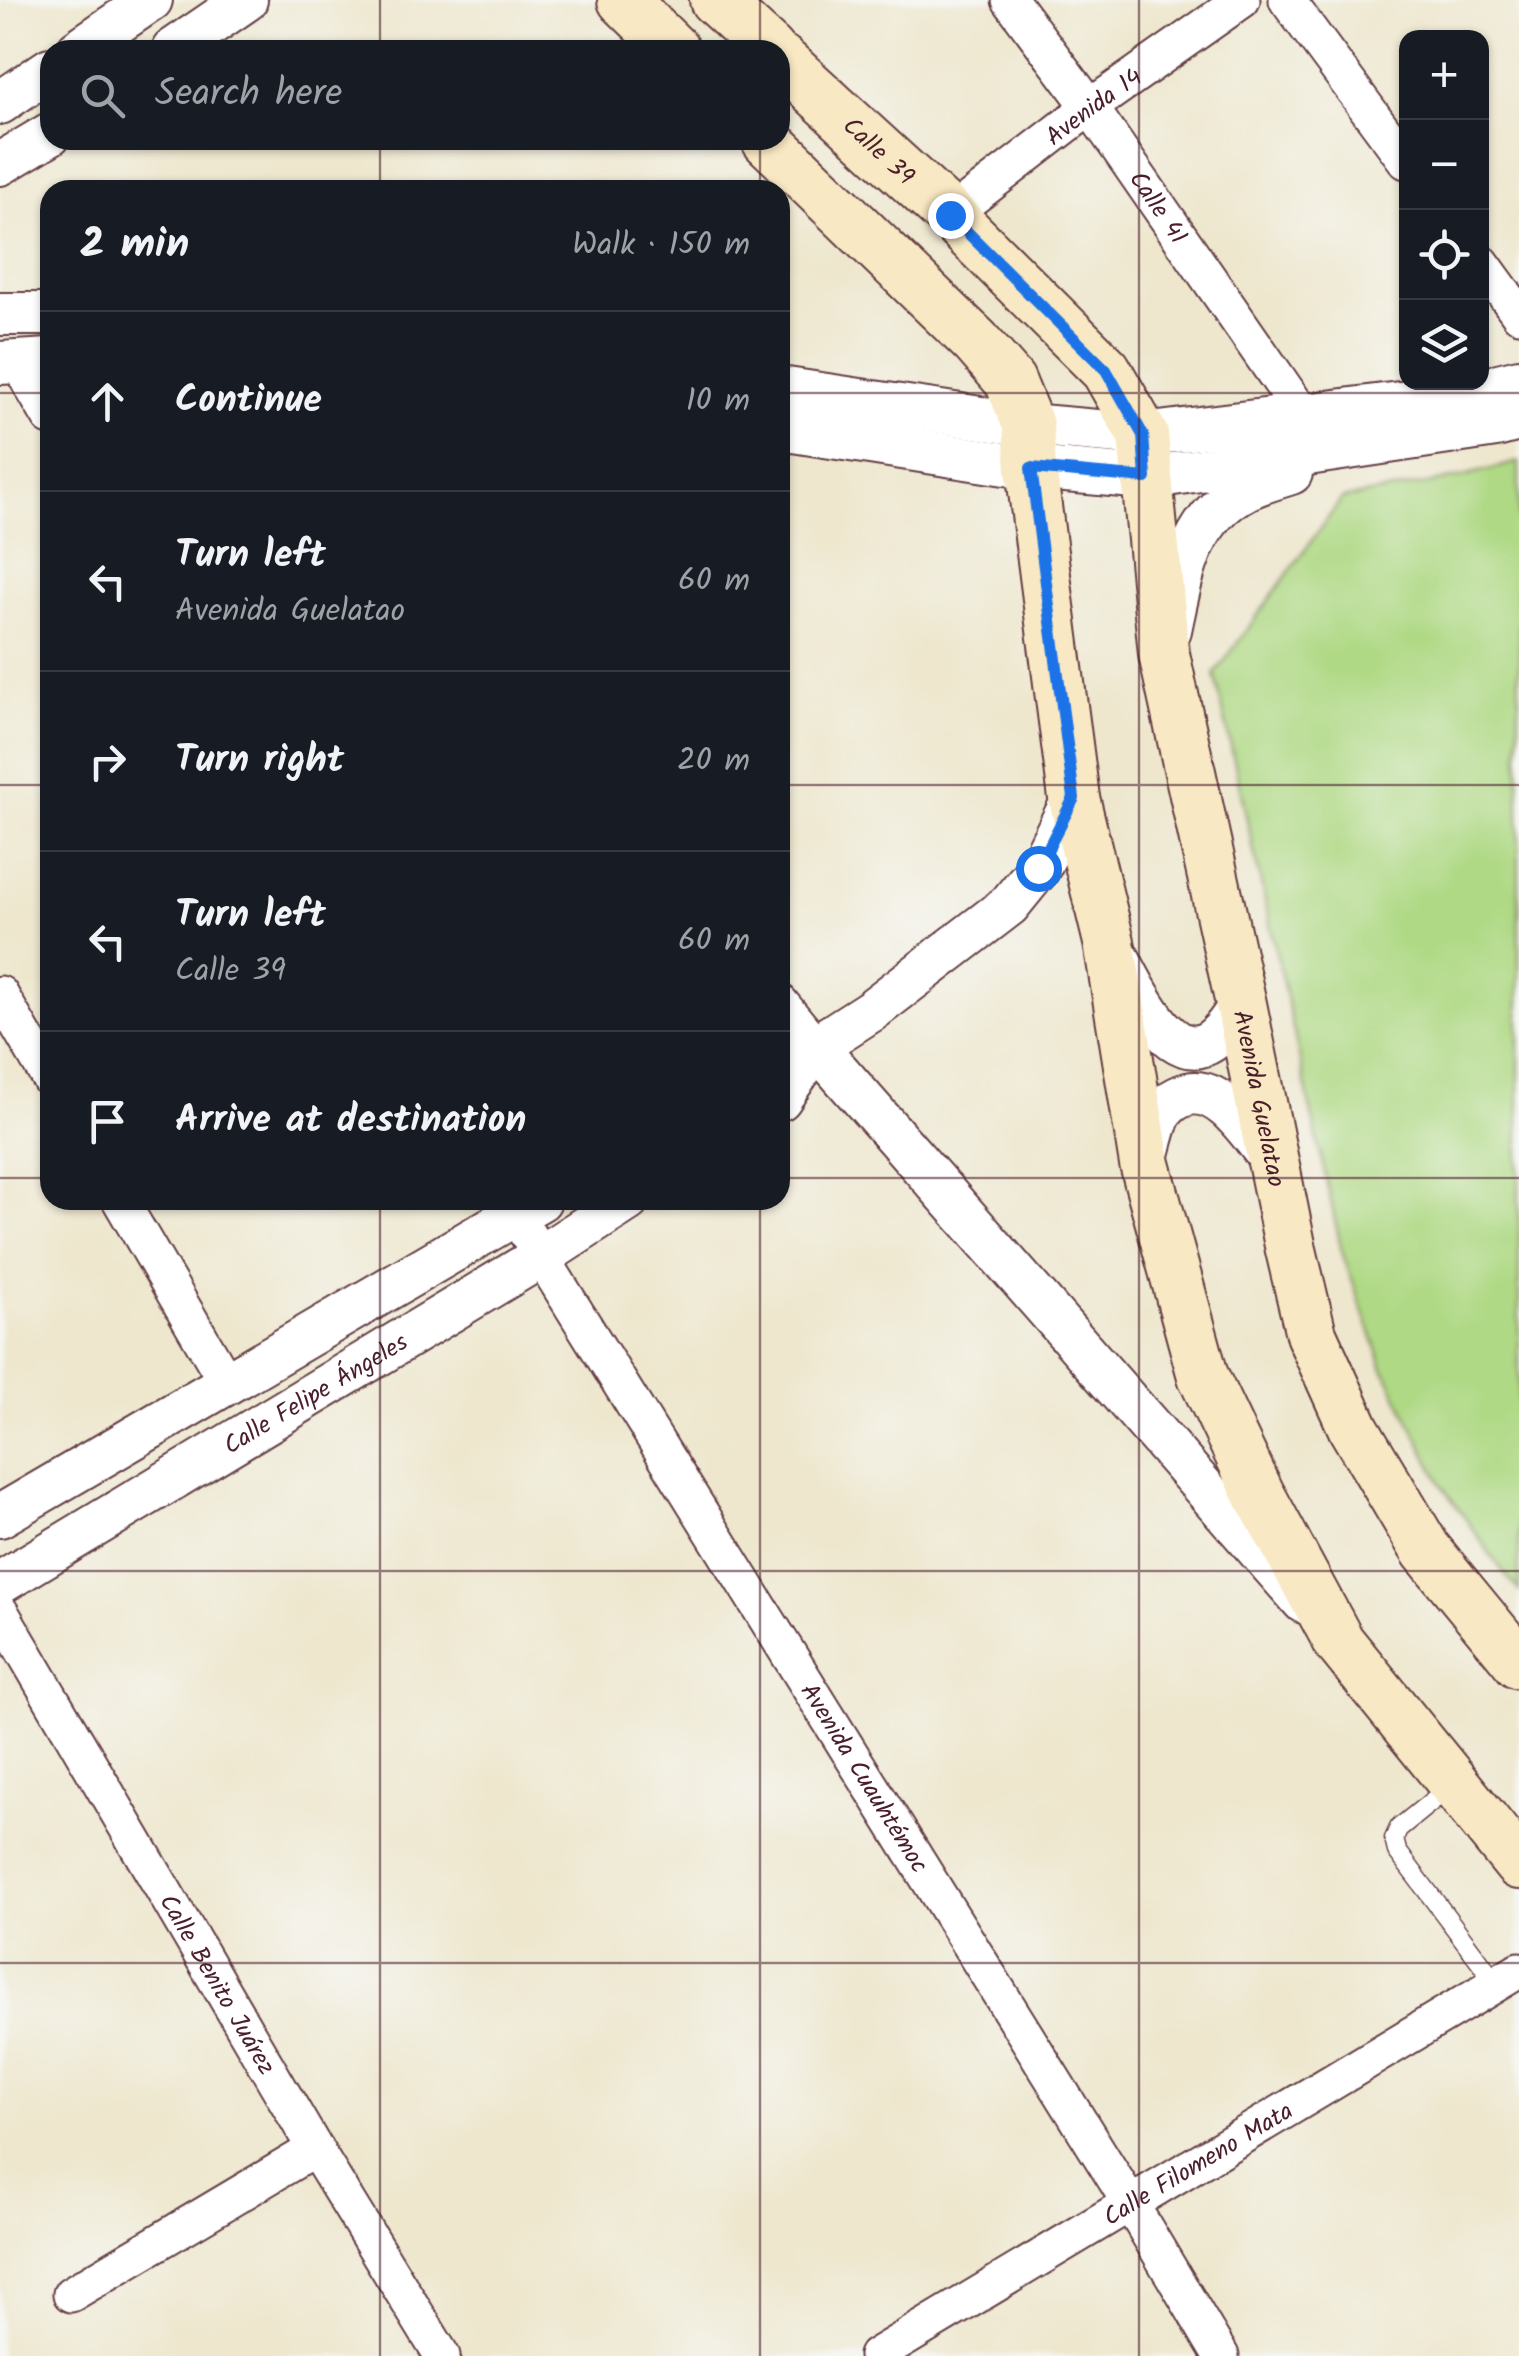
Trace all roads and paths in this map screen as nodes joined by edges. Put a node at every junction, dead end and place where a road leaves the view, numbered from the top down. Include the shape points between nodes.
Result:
1 (151, 0) edge
2 (246, 0) edge
3 (622, 0) edge
4 (715, 0) edge
5 (1010, 0) edge
6 (1242, 0) edge
7 (1287, 0) edge
8 (93, 40) edge
9 (188, 40) edge
10 (664, 40) edge
11 (759, 40) edge
12 (790, 69) edge
13 (40, 76) edge
14 (0, 103) edge
15 (1090, 107) junction
16 (40, 140) edge
17 (777, 150) edge
18 (1399, 152) edge
19 (0, 164) edge
20 (950, 215) junction
21 (1489, 273) edge
22 (0, 314) edge
23 (40, 314) edge
24 (1519, 314) edge
25 (22, 361) edge
26 (1519, 380) edge
27 (790, 390) edge
28 (40, 397) edge
29 (1304, 416) junction
30 (1519, 420) edge
31 (790, 431) edge
32 (1369, 445) junction
33 (1030, 446) junction
34 (1144, 456) junction
35 (1164, 654) junction
36 (1074, 798) junction
37 (1110, 942) junction
38 (0, 994) edge
39 (1241, 1004) junction
40 (798, 1053) edge
41 (40, 1063) edge
42 (1273, 1162) junction
43 (1145, 1164) junction
44 (126, 1210) edge
45 (512, 1210) edge
46 (522, 1210) edge
47 (613, 1210) edge
48 (540, 1258) junction
49 (228, 1383) junction
50 (0, 1516) edge
51 (0, 1584) edge
52 (0, 1611) edge
53 (1338, 1642) junction
54 (1519, 1663) edge
55 (1452, 1784) junction
56 (1519, 1864) edge
57 (1508, 1977) edge
58 (315, 2150) junction
59 (1130, 2203) junction
60 (72, 2294) dead end
61 (442, 2356) edge
62 (876, 2356) edge
63 (1221, 2356) edge

1 - 8 street
2 - 9 street
3 - 10 main road
4 - 11 main road
5 - 15 street, Calle 41
6 - 15 street, Avenida 14
7 - 18 street
12 - 20 main road, Calle 39
13 - 14 street
15 - 20 street, Avenida 14
15 - 29 street, Calle 41
16 - 19 street
17 - 33 main road via 1010,381
20 - 34 main road, Calle 39 via 1106,370
21 - 24 street
22 - 23 street
25 - 28 street
26 - 29 street via 1448,397
27 - 33 street
29 - 34 street
30 - 32 street
31 - 33 street
32 - 34 street
32 - 35 street via 1247,488 1223,504 1190,550
33 - 34 street
33 - 36 main road
34 - 35 main road, Avenida Guelatao
35 - 39 main road, Avenida Guelatao
36 - 37 main road
36 - 40 street via 1038,868 1010,905 872,1010
37 - 39 street via 1147,1010 1172,1040 1192,1048 1210,1042
37 - 43 main road
38 - 41 street
39 - 42 main road, Avenida Guelatao
40 - 53 street
42 - 43 street via 1218,1099 1189,1092 1160,1115
42 - 54 main road, Avenida Guelatao via 1312,1334 1354,1429 1426,1550
43 - 53 main road via 1203,1376
44 - 49 street
45 - 49 street, Calle Felipe Ángeles
46 - 48 street, Avenida Cuauhtémoc
47 - 48 street, Calle Felipe Ángeles
48 - 51 street, Calle Felipe Ángeles
48 - 59 street, Avenida Cuauhtémoc
49 - 50 street, Calle Felipe Ángeles
52 - 58 street, Calle Benito Juárez
53 - 55 main road
55 - 56 main road
55 - 57 lane via 1399,1828 1397,1851
57 - 59 street, Calle Filomeno Mata
58 - 60 street
58 - 61 street, Calle Benito Juárez
59 - 62 street, Calle Filomeno Mata
59 - 63 street, Avenida Cuauhtémoc

